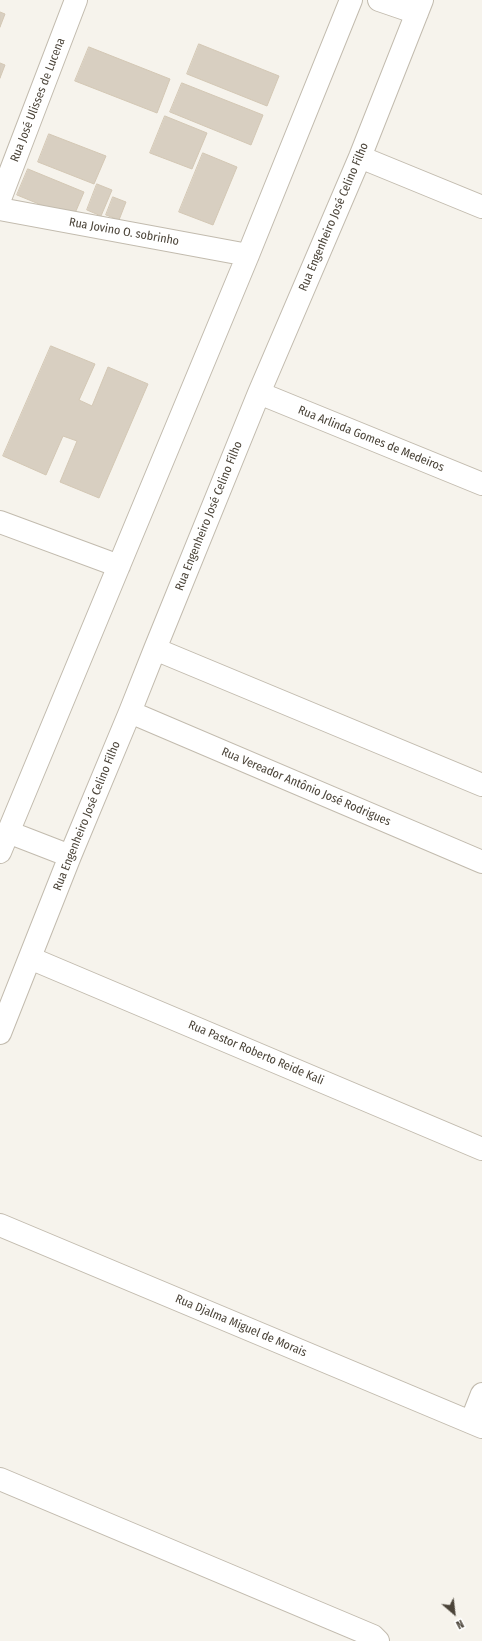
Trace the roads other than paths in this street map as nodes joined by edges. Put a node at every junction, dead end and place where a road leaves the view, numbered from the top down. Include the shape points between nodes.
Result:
1 (76, 0) edge
2 (351, 0) edge
3 (378, 0) edge
4 (420, 7) edge
5 (360, 157) junction
6 (0, 199) edge
7 (482, 207) edge
8 (0, 209) edge
9 (248, 255) junction
10 (259, 393) junction
11 (482, 484) edge
12 (0, 522) edge
13 (119, 566) junction
14 (154, 649) junction
15 (130, 712) junction
16 (482, 785) edge
17 (8, 832) junction
18 (0, 852) edge
19 (70, 856) junction
20 (482, 862) edge
21 (30, 958) junction
22 (0, 1033) edge
23 (482, 1149) edge
24 (0, 1225) edge
25 (482, 1394) edge
26 (476, 1424) edge
27 (0, 1479) edge
28 (378, 1641) edge

1 - 6 street, Rua José Ulisses de Lucena
2 - 9 street
3 - 4 street
4 - 5 street, Rua Engenheiro José Celino Filho
5 - 7 street
5 - 10 street, Rua Engenheiro José Celino Filho
8 - 9 street, Rua Jovino O. sobrinho
9 - 13 street
10 - 11 street, Rua Arlinda Gomes de Medeiros
10 - 14 street, Rua Engenheiro José Celino Filho
12 - 13 street
13 - 17 street
14 - 15 street, Rua Engenheiro José Celino Filho
14 - 16 street
15 - 19 street, Rua Engenheiro José Celino Filho
15 - 20 street, Rua Vereador Antônio José Rodrigues
17 - 18 street
17 - 19 street
19 - 21 street, Rua Engenheiro José Celino Filho
21 - 22 street, Rua Engenheiro José Celino Filho
21 - 23 street, Rua Pastor Roberto Reide Kali
24 - 26 street, Rua Djalma Miguel de Morais
25 - 26 street
27 - 28 street via 373,1636

